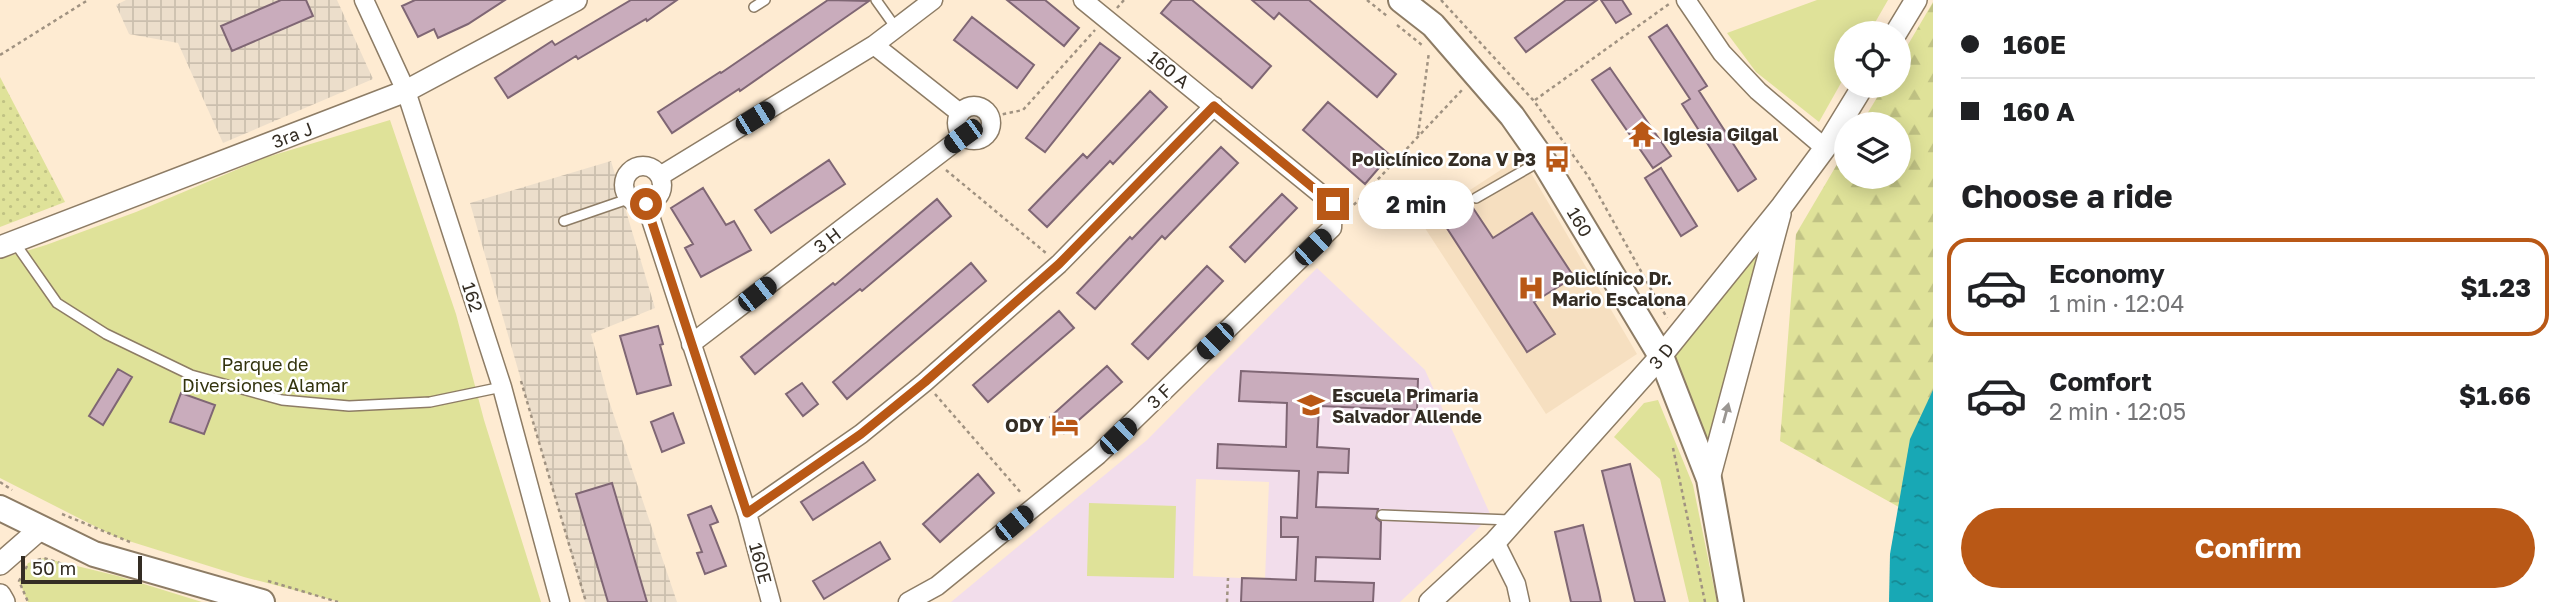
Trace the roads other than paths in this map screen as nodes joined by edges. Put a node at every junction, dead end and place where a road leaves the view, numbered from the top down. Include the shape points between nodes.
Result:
1 (364, 0) edge
2 (576, 0) edge
3 (765, 0) edge
4 (876, 0) edge
5 (933, 0) edge
6 (1083, 0) edge
7 (1401, 0) edge
8 (1686, 0) edge
9 (1916, 0) edge
10 (754, 7) dead end
11 (1903, 21) edge
12 (896, 28) junction
13 (874, 45) junction
14 (405, 90) junction
15 (1856, 98) edge
16 (1214, 106) junction
17 (960, 113) junction
18 (963, 136) junction
19 (1825, 148) junction
20 (1543, 160) junction
21 (660, 176) junction
22 (1476, 198) dead end
23 (628, 199) junction
24 (646, 204) junction
25 (1782, 206) junction
26 (564, 221) dead end
27 (1332, 228) joint
28 (7, 245) edge
29 (691, 344) junction
30 (1661, 356) junction
31 (502, 387) junction
32 (1709, 479) junction
33 (8, 501) edge
34 (747, 513) junction
35 (1382, 515) dead end
36 (1515, 520) junction
37 (40, 530) junction
38 (1495, 542) junction
39 (0, 564) edge
40 (264, 591) edge
41 (0, 595) edge
42 (4, 602) edge
43 (561, 602) edge
44 (772, 602) edge
45 (908, 602) edge
46 (1430, 602) edge
47 (1520, 602) edge
48 (1731, 602) edge

1 - 14 street, 162
2 - 14 street, 3ra J
3 - 10 lane
4 - 12 lane
5 - 12 street
6 - 16 street, 160 A
7 - 20 main road, 160 via 1433,25 1512,116
8 - 19 street via 1722,53 1749,82
9 - 11 street
12 - 13 street
13 - 17 street
13 - 21 street
14 - 28 street, 3ra J
14 - 31 street, 162
15 - 19 street, 3 D
16 - 27 street, 160 A via 1333,204
16 - 34 street via 1059,264 925,382 861,434
17 - 18 street via 957,126
17 - 18 street via 972,106 989,117 985,135 974,140
18 - 29 street, 3 H
19 - 25 street, 3 D
20 - 22 lane
20 - 30 main road, 160
21 - 23 street via 650,167 631,169 623,187
21 - 24 street via 662,190
23 - 24 street
23 - 26 lane
24 - 29 street, 160E
25 - 30 street, 3 D
32 -> 25 street
27 - 45 street, 3 F via 1098,455 937,586
28 - 31 lane via 57,303 106,334 191,375 282,400 349,406 430,402
29 - 34 street, 160E
30 - 32 main road, 160
30 - 36 street, 3 D
31 - 43 street, 162
32 - 48 main road, 160
33 - 37 main road
34 - 44 street, 160E
35 - 36 lane
36 - 38 street, 3 D
37 - 39 street
37 - 40 main road via 94,554
38 - 46 street, 3 D
38 - 47 street
41 - 42 street

